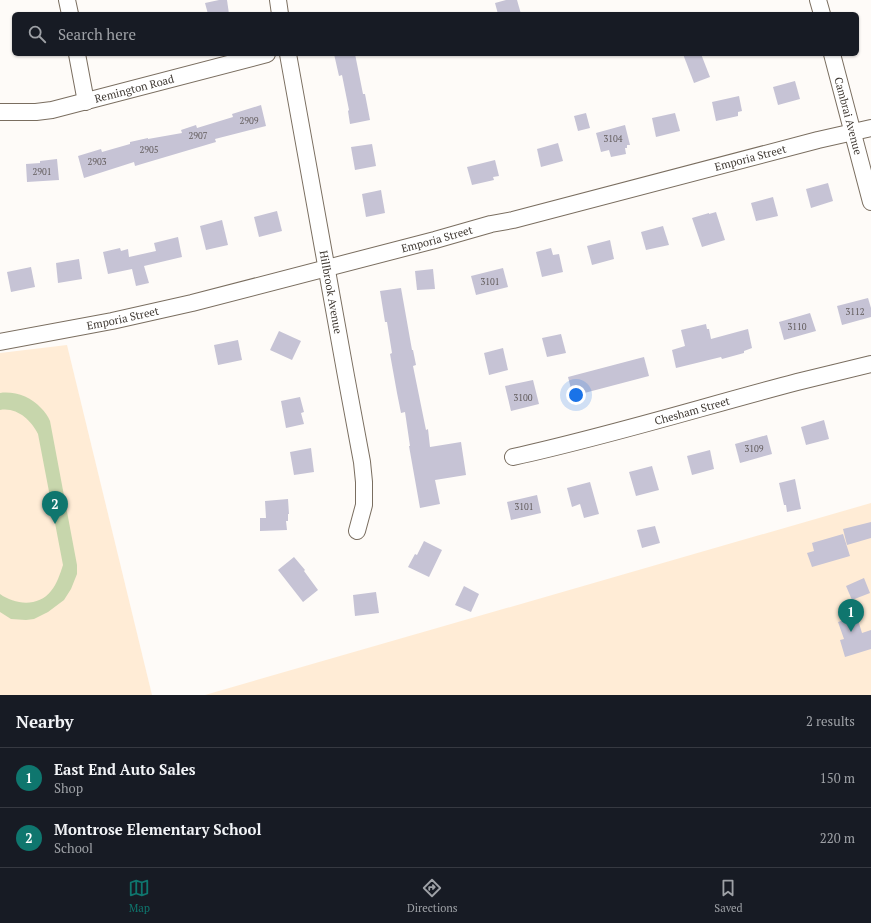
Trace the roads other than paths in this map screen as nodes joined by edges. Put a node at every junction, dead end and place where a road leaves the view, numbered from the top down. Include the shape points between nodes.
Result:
1 (67, 0) edge
2 (278, 0) edge
3 (818, 0) edge
4 (70, 12) edge
5 (280, 12) edge
6 (821, 12) edge
7 (77, 56) edge
8 (259, 56) edge
9 (288, 56) edge
10 (833, 56) edge
11 (86, 102) junction
12 (0, 112) edge
13 (871, 128) edge
14 (853, 132) junction
15 (871, 202) edge
16 (327, 268) junction
17 (0, 342) edge
18 (871, 364) edge
19 (513, 457) dead end
20 (358, 532) dead end

1 - 4 street
2 - 5 street
3 - 6 street
7 - 11 street
8 - 11 street, Remington Road
9 - 16 street, Hillbrook Avenue
10 - 14 street, Cambrai Avenue
11 - 12 street, Remington Road via 36,112
13 - 14 street, Emporia Street
14 - 15 street, Cambrai Avenue
14 - 16 street, Emporia Street
16 - 17 street, Emporia Street via 178,307
16 - 20 street, Hillbrook Avenue via 362,462 364,505
18 - 19 street, Chesham Street

